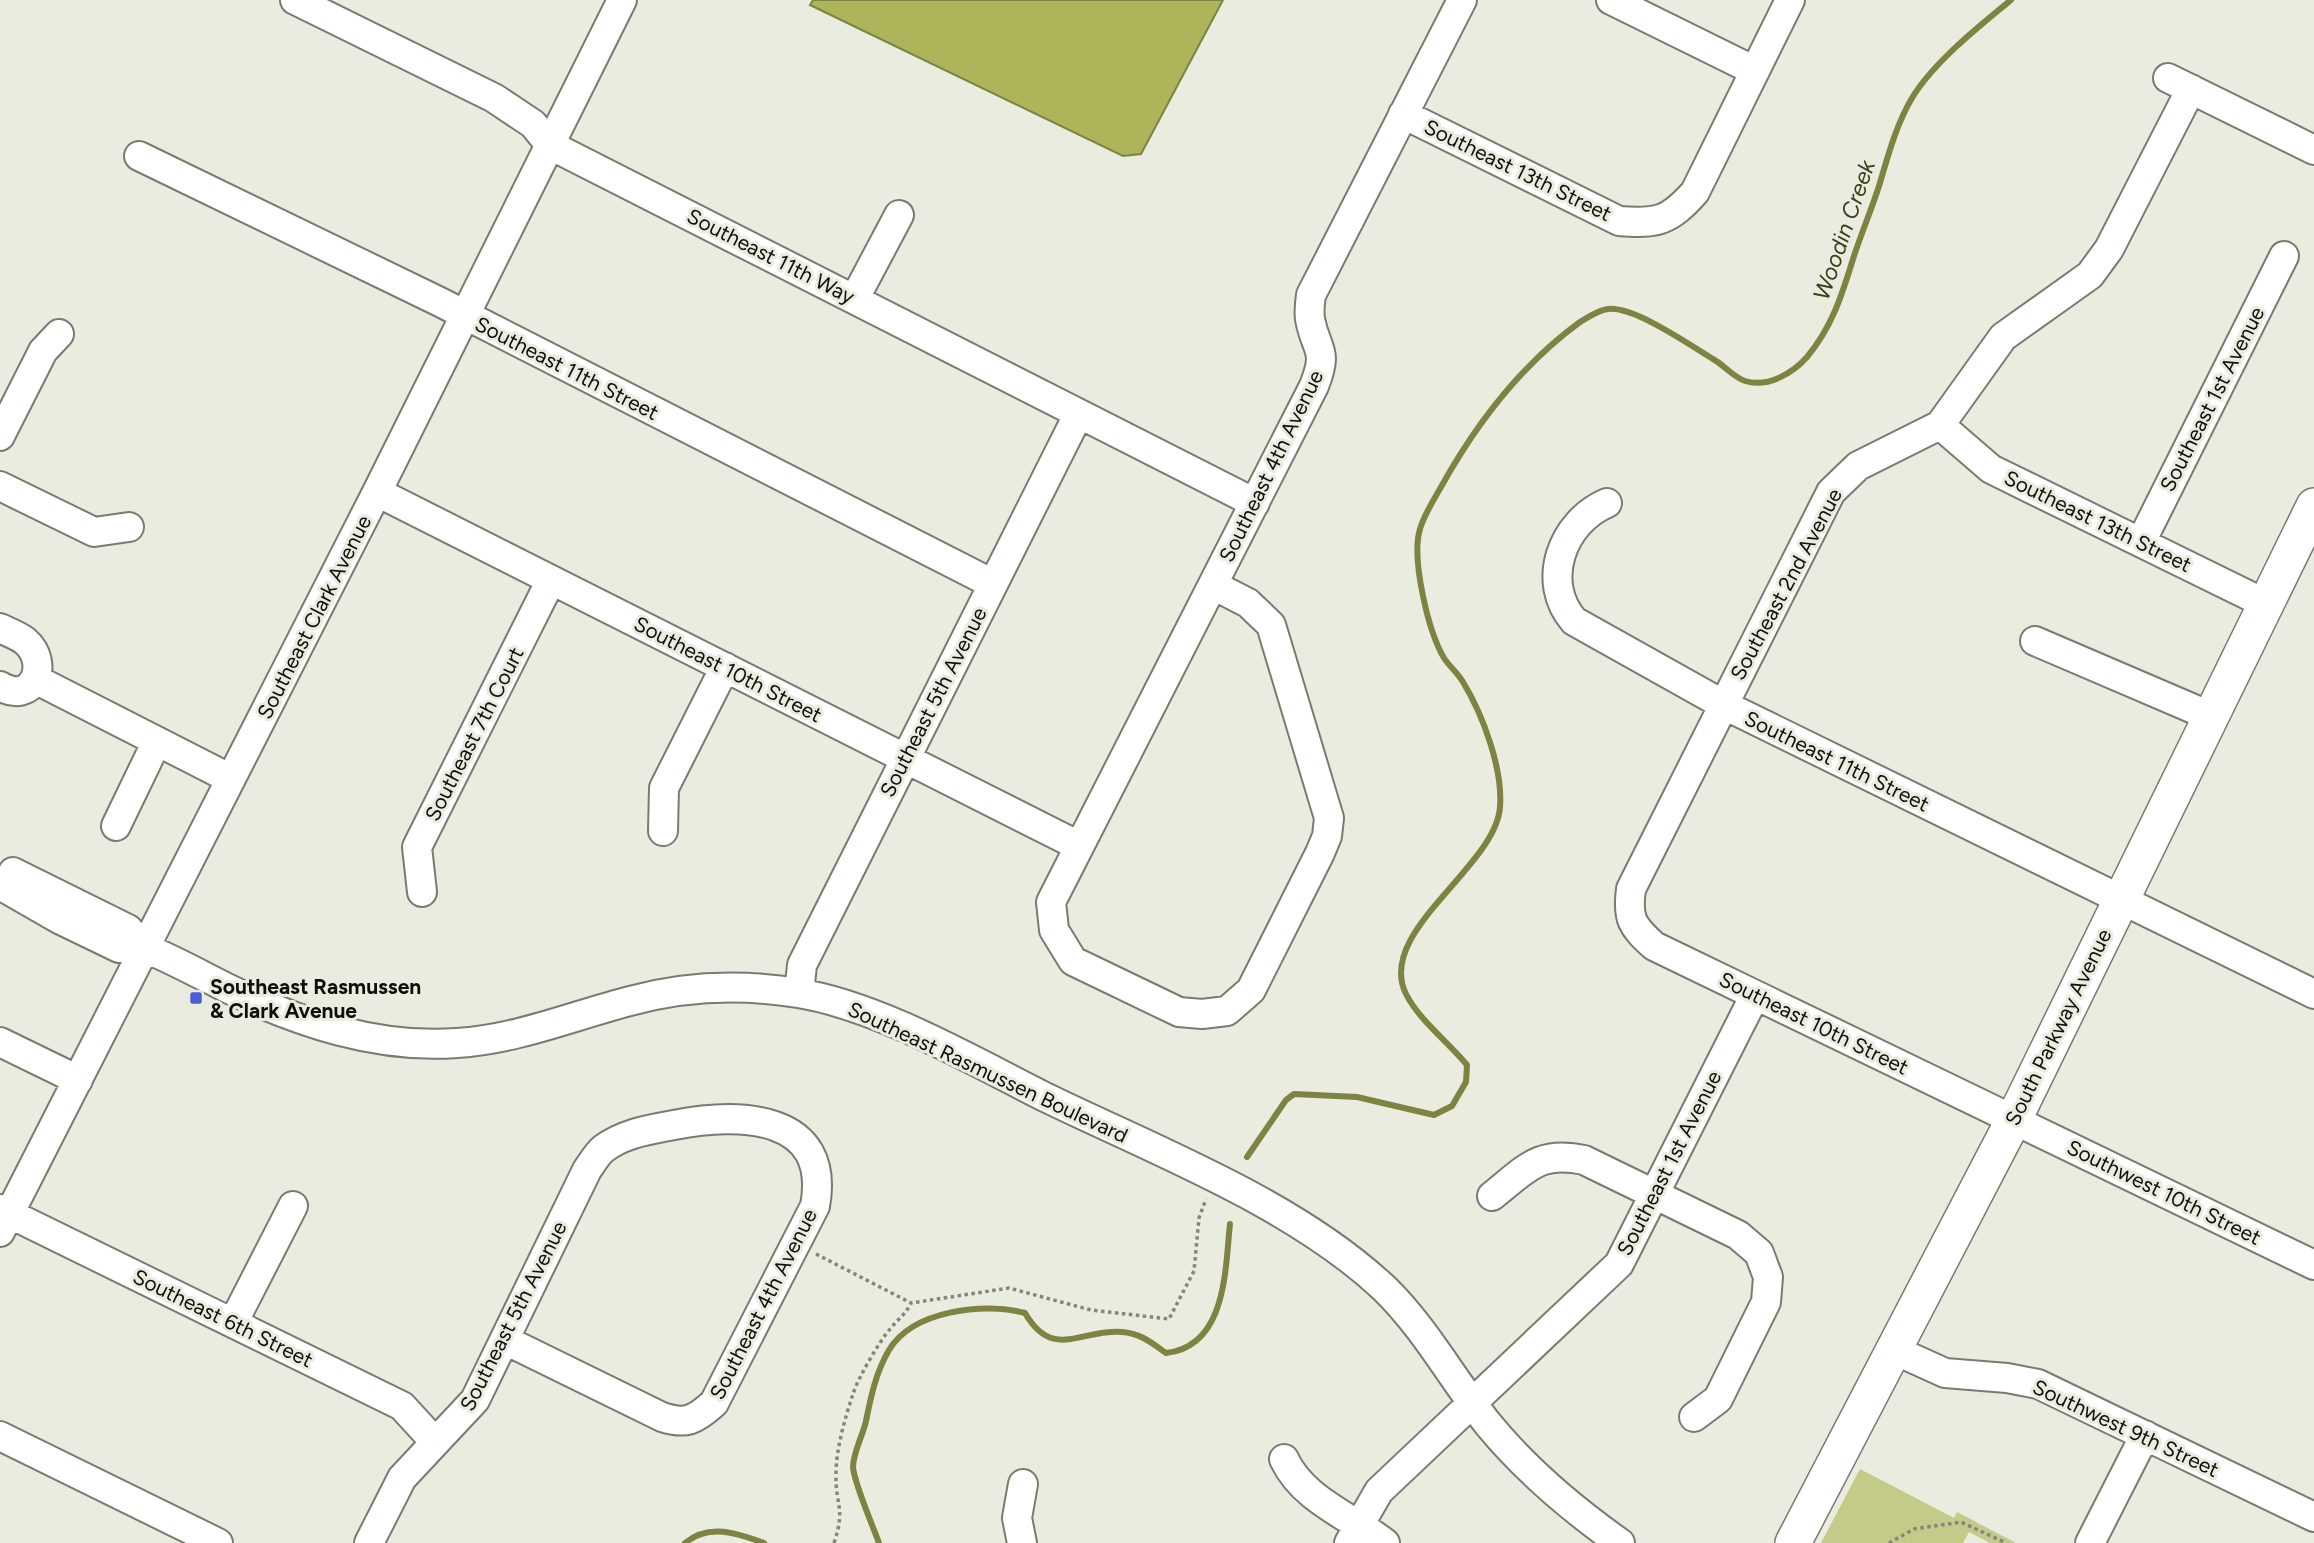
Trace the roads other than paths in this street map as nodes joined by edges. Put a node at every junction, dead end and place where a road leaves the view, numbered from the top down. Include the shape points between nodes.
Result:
1 (295, 0) edge
2 (622, 0) edge
3 (1462, 0) edge
4 (1611, 0) edge
5 (1790, 0) edge
6 (1755, 71) junction
7 (1404, 114) junction
8 (550, 145) junction
9 (2314, 150) edge
10 (139, 156) dead end
11 (899, 215) dead end
12 (2284, 256) dead end
13 (855, 298) junction
14 (465, 317) junction
15 (59, 334) dead end
16 (1078, 415) junction
17 (1940, 425) junction
18 (0, 436) edge
19 (0, 486) edge
20 (377, 492) junction
21 (1255, 503) junction
22 (1607, 503) dead end
23 (2314, 506) edge
24 (129, 527) dead end
25 (2141, 542) junction
26 (551, 580) junction
27 (993, 584) junction
28 (1213, 585) junction
29 (2266, 604) junction
30 (0, 628) edge
31 (2035, 641) dead end
32 (724, 667) junction
33 (37, 681) junction
34 (0, 687) edge
35 (1724, 705) junction
36 (2210, 716) junction
37 (157, 741) junction
38 (905, 758) junction
39 (231, 779) junction
40 (116, 826) dead end
41 (663, 831) dead end
42 (1079, 846) junction
43 (0, 866) edge
44 (0, 885) edge
45 (422, 892) dead end
46 (2119, 900) junction
47 (1628, 912) joint
48 (145, 948) junction
49 (799, 993) junction
50 (2314, 994) edge
51 (1755, 995) junction
52 (0, 1042) edge
53 (78, 1080) junction
54 (2014, 1119) junction
55 (601, 1150) joint
56 (1654, 1195) junction
57 (1492, 1196) dead end
58 (293, 1206) dead end
59 (3, 1218) edge
60 (2314, 1265) edge
61 (233, 1323) junction
62 (505, 1340) junction
63 (1892, 1349) junction
64 (1472, 1403) junction
65 (1694, 1416) dead end
66 (2145, 1435) junction
67 (0, 1436) edge
68 (435, 1443) junction
69 (1284, 1459) dead end
70 (1023, 1484) dead end
71 (2314, 1517) edge
72 (1354, 1533) edge
73 (218, 1543) edge
74 (369, 1543) edge
75 (1023, 1543) edge
76 (1385, 1543) edge
77 (1620, 1543) edge
78 (1793, 1543) edge
79 (2090, 1543) edge

1 - 8 street, Southeast 11th Way via 494,98 533,124
2 - 8 street, Southeast Clark Avenue
3 - 7 street, Southeast 4th Avenue
4 - 6 street
5 - 6 street
6 - 7 street, Southeast 13th Street via 1695,192 1674,215 1648,223 1619,221
7 - 21 street, Southeast 4th Avenue via 1311,295 1310,319 1322,366
8 - 13 street, Southeast 11th Way
8 - 14 street, Southeast Clark Avenue
9 - 17 street, Southeast 2nd Avenue via 2179,83 2109,248 2090,275 2003,337
10 - 14 street, Southeast 11th Street
11 - 13 street
12 - 25 street, Southeast 1st Avenue
13 - 16 street, Southeast 11th Way
14 - 20 street, Southeast Clark Avenue
14 - 27 street, Southeast 11th Street
15 - 18 street via 43,351
16 - 21 street, Southeast 11th Way
16 - 27 street, Southeast 5th Avenue
17 - 25 street, Southeast 13th Street via 1991,469
17 - 35 street, Southeast 2nd Avenue via 1858,466 1831,492
19 - 24 street via 94,532
20 - 26 street, Southeast 10th Street
20 - 39 street, Southeast Clark Avenue
21 - 28 street, Southeast 4th Avenue
22 - 35 street, Southeast 11th Street via 1577,522 1560,557 1558,593 1563,609 1596,636
23 - 29 main road, South Parkway Avenue
25 - 29 street, Southeast 13th Street
26 - 32 street, Southeast 10th Street
26 - 45 street, Southeast 7th Court via 417,848
27 - 38 street, Southeast 5th Avenue
28 - 42 street, Southeast 4th Avenue
28 - 42 street, Southeast 4th Avenue via 1248,603 1271,625 1329,818 1320,853 1251,990 1227,1012 1179,1012 1073,961 1054,930 1051,902
29 - 36 main road, South Parkway Avenue
30 - 33 street via 25,641 35,654
31 - 36 street
32 - 38 street, Southeast 10th Street
32 - 41 street via 664,788
33 - 34 street via 27,689 10,692
33 - 37 street
35 - 46 street, Southeast 11th Street
35 - 47 street, Southeast 2nd Avenue via 1631,889
36 - 46 main road, South Parkway Avenue
37 - 39 street
37 - 40 street
38 - 42 street, Southeast 10th Street
38 - 49 street, Southeast 5th Avenue via 802,965
39 - 48 street, Southeast Clark Avenue
43 - 48 street, Southeast Rasmussen Boulevard via 128,929
44 - 48 street, Southeast Rasmussen Boulevard via 119,948
46 - 50 street, Southeast 11th Street
46 - 54 main road, South Parkway Avenue
47 - 51 street, Southeast 10th Street via 1638,931 1654,946
48 - 49 street, Southeast Rasmussen Boulevard via 293,1016 367,1038 406,1043 457,1044 501,1038 682,990 739,987
48 - 53 street, Southeast Clark Avenue
49 - 64 street, Southeast Rasmussen Boulevard via 841,1003 915,1034 1298,1223 1368,1274 1403,1310
51 - 54 street, Southeast 10th Street
51 - 56 street, Southeast 1st Avenue
52 - 53 street
53 - 59 street, Southeast Clark Avenue
54 - 60 street, Southwest 10th Street
54 - 63 main road, South Parkway Avenue
55 - 62 street, Southeast 5th Avenue
55 - 62 street, Southeast 4th Avenue via 621,1138 690,1122 765,1121 788,1130 816,1165 815,1206 713,1403 695,1420 680,1422 662,1416
56 - 57 street via 1584,1160 1560,1155 1536,1160
56 - 64 street, Southeast 1st Avenue via 1619,1264
56 - 65 street via 1738,1235 1759,1253 1768,1276 1766,1302 1718,1399
58 - 61 street
59 - 61 street, Southeast 6th Street
61 - 68 street, Southeast 6th Street via 402,1406
62 - 68 street, Southeast 5th Avenue via 475,1400
63 - 66 street, Southwest 9th Street via 1945,1373 2038,1384
63 - 78 main road, South Parkway Avenue
64 - 72 street via 1379,1491
64 - 77 street, Southeast Rasmussen Boulevard via 1520,1458 1571,1506
66 - 71 street, Southwest 9th Street
66 - 79 street
67 - 73 street
68 - 74 street, Southeast 5th Avenue via 402,1478
69 - 72 street via 1305,1491
70 - 75 street via 1017,1518
72 - 76 street

